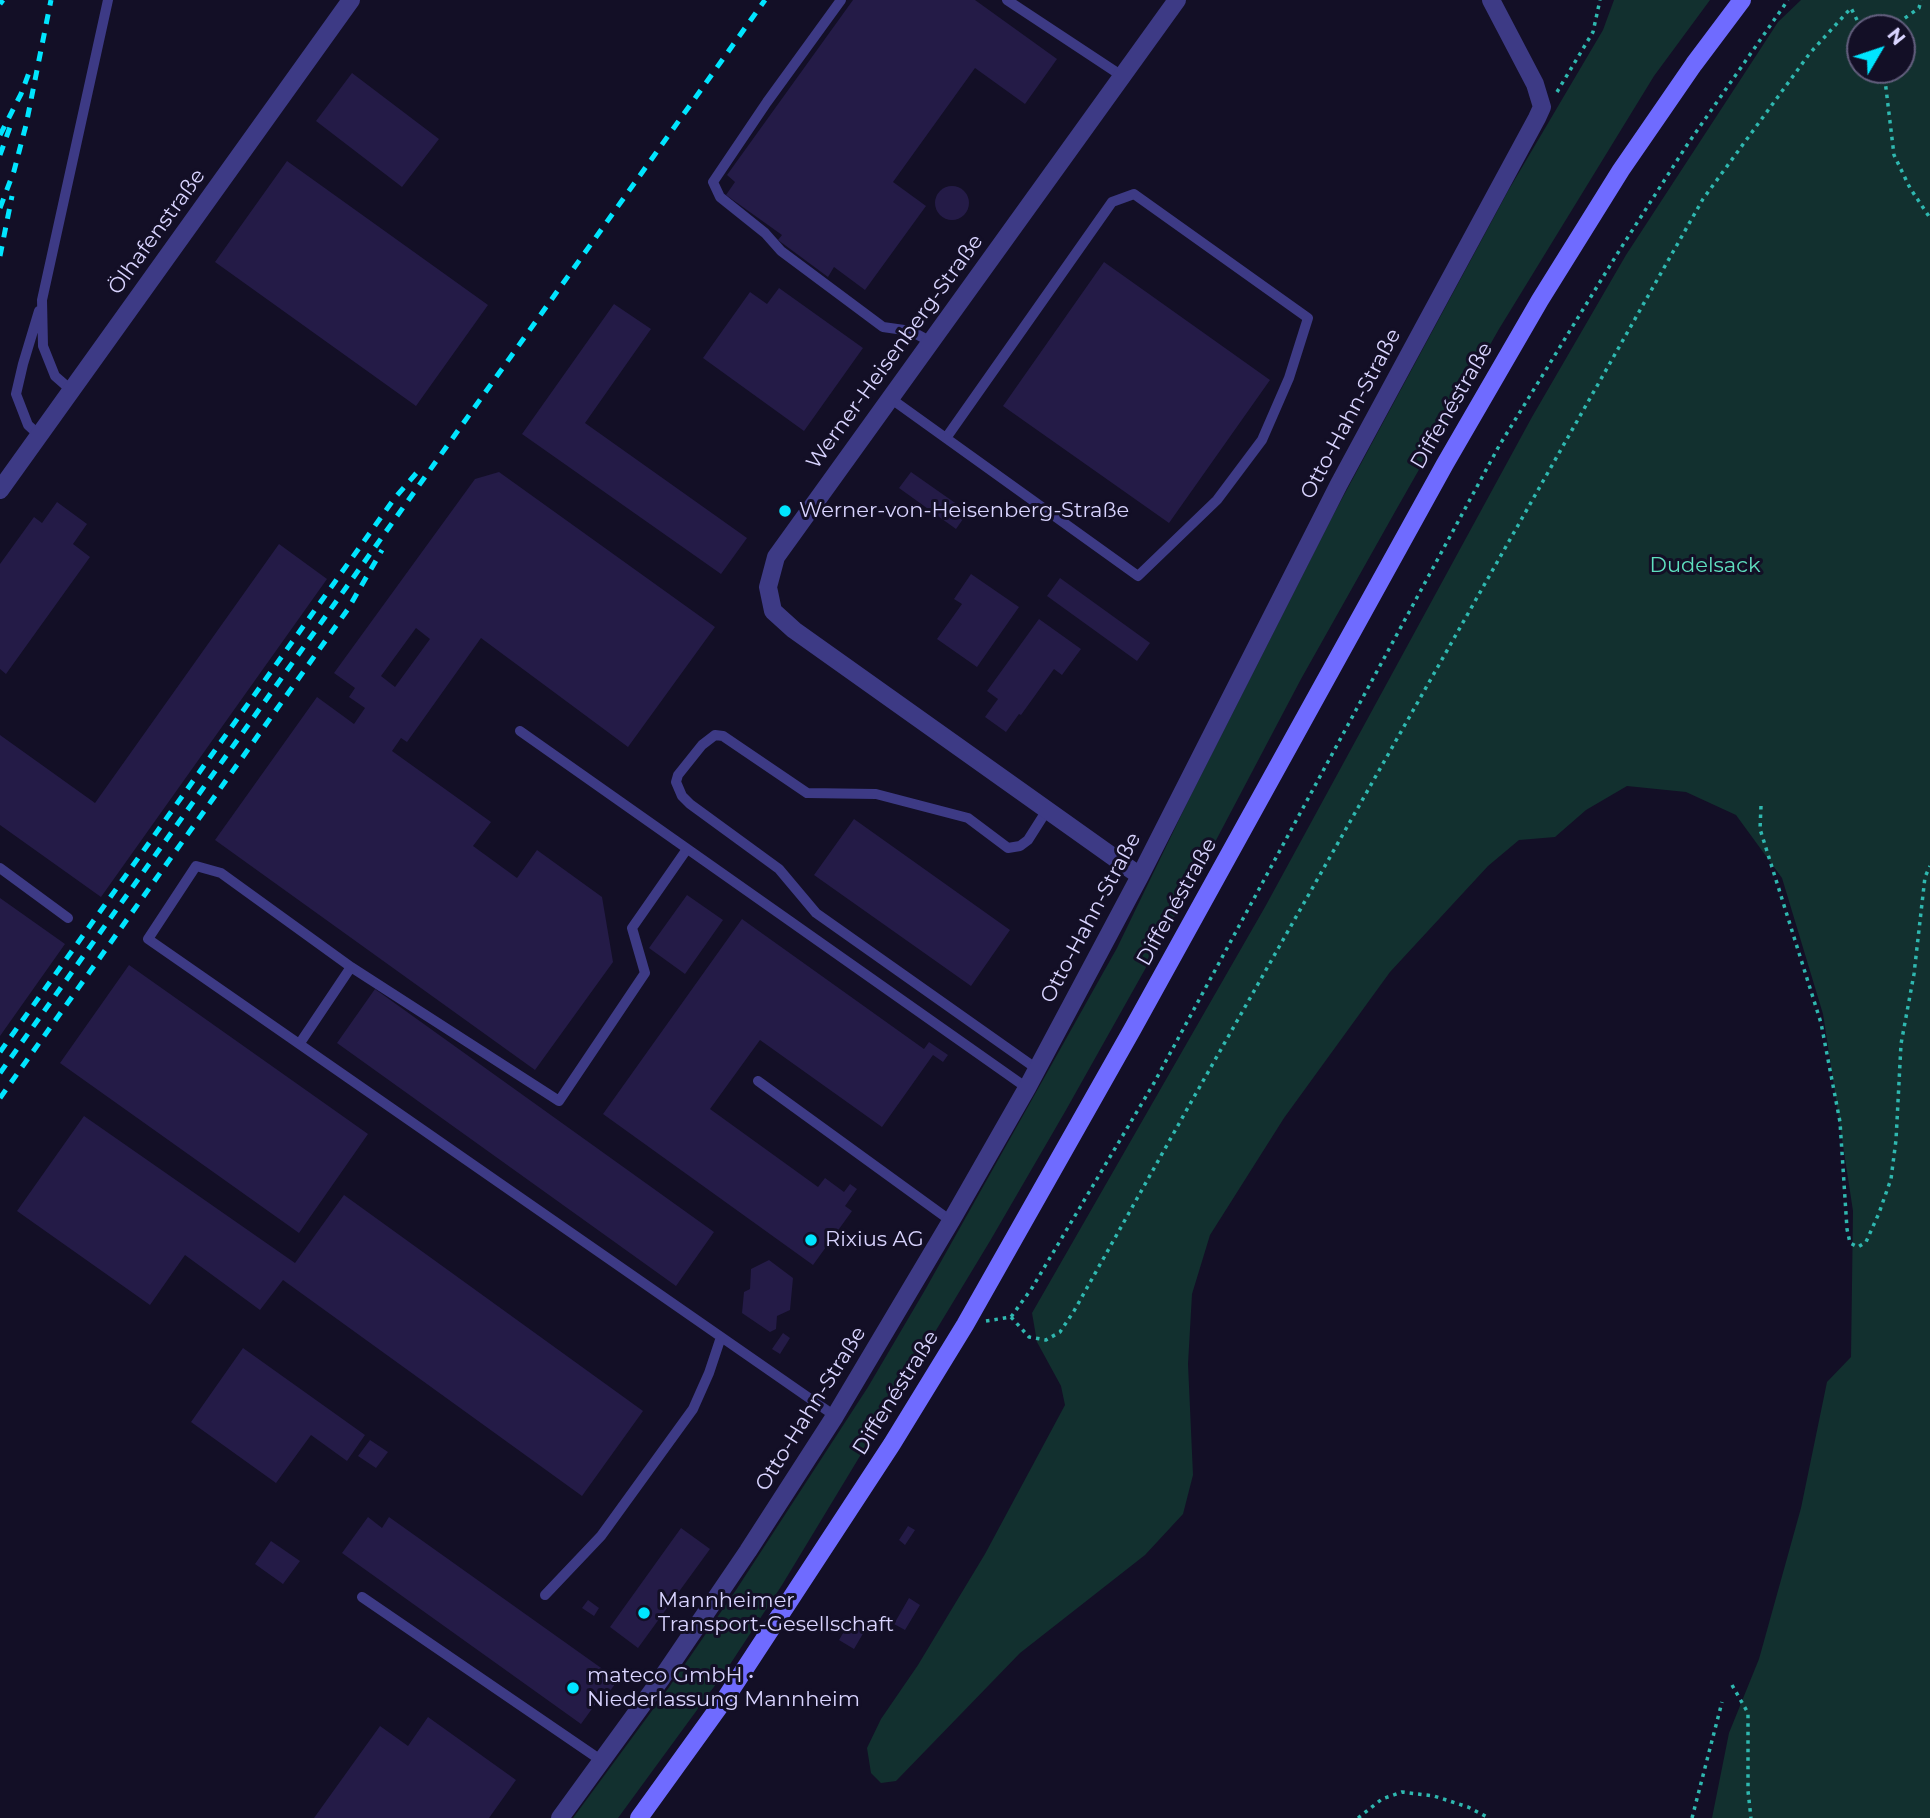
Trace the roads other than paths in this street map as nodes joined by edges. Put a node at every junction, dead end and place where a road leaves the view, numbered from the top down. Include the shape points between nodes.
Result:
1 (108, 0) edge
2 (351, 0) edge
3 (841, 0) edge
4 (1007, 0) edge
5 (1177, 0) edge
6 (1491, 0) edge
7 (1742, 0) edge
8 (1122, 76) junction
9 (42, 300) junction
10 (931, 342) junction
11 (71, 390) junction
12 (890, 398) junction
13 (39, 435) junction
14 (946, 439) junction
15 (0, 490) edge
16 (520, 732) dead end
17 (1047, 810) junction
18 (687, 849) junction
19 (0, 868) edge
20 (1140, 876) junction
21 (68, 918) dead end
22 (351, 967) junction
23 (299, 1043) junction
24 (1037, 1069) junction
25 (758, 1081) dead end
26 (1027, 1088) junction
27 (951, 1221) junction
28 (721, 1337) junction
29 (835, 1416) junction
30 (545, 1595) dead end
31 (362, 1597) dead end
32 (602, 1761) junction
33 (560, 1818) edge
34 (639, 1818) edge

1 - 9 lane
2 - 11 street, Ölhafenstraße
3 - 10 lane via 713,182 720,197 781,251 883,327 911,331
4 - 8 lane
5 - 8 street, Werner-Heisenberg-Straße
6 - 20 street, Otto-Hahn-Straße via 1535,84 1542,107 1339,484
7 - 34 main road, Diffenéstraße via 1620,170 1540,300 965,1325 727,1696
8 - 10 street, Werner-Heisenberg-Straße
9 - 11 lane via 43,346 55,376
9 - 13 lane via 16,394 28,425
10 - 12 street, Werner-Heisenberg-Straße
11 - 13 street, Ölhafenstraße
12 - 14 lane
12 - 17 street, Werner-Heisenberg-Straße via 776,557 768,587 773,611
13 - 15 street, Ölhafenstraße
14 - 14 lane via 1138,576 1217,500 1262,440 1289,378 1308,317 1134,194 1112,202
16 - 18 lane
17 - 20 street, Werner-Heisenberg-Straße
17 - 24 lane via 1028,840 1008,848 968,818 876,794 807,793 723,736 702,745 676,782 690,804 779,869 816,913
18 - 22 lane via 632,928 645,973 559,1101
18 - 26 lane
19 - 21 lane
20 - 24 street, Otto-Hahn-Straße
22 - 23 lane
22 - 23 lane via 221,873 195,866 148,939
23 - 28 lane
24 - 26 street, Otto-Hahn-Straße
25 - 27 lane
26 - 27 street, Otto-Hahn-Straße
27 - 29 street, Otto-Hahn-Straße
28 - 29 lane
28 - 30 lane via 693,1409 601,1536
29 - 32 street, Otto-Hahn-Straße
31 - 32 lane
32 - 33 street, Otto-Hahn-Straße

